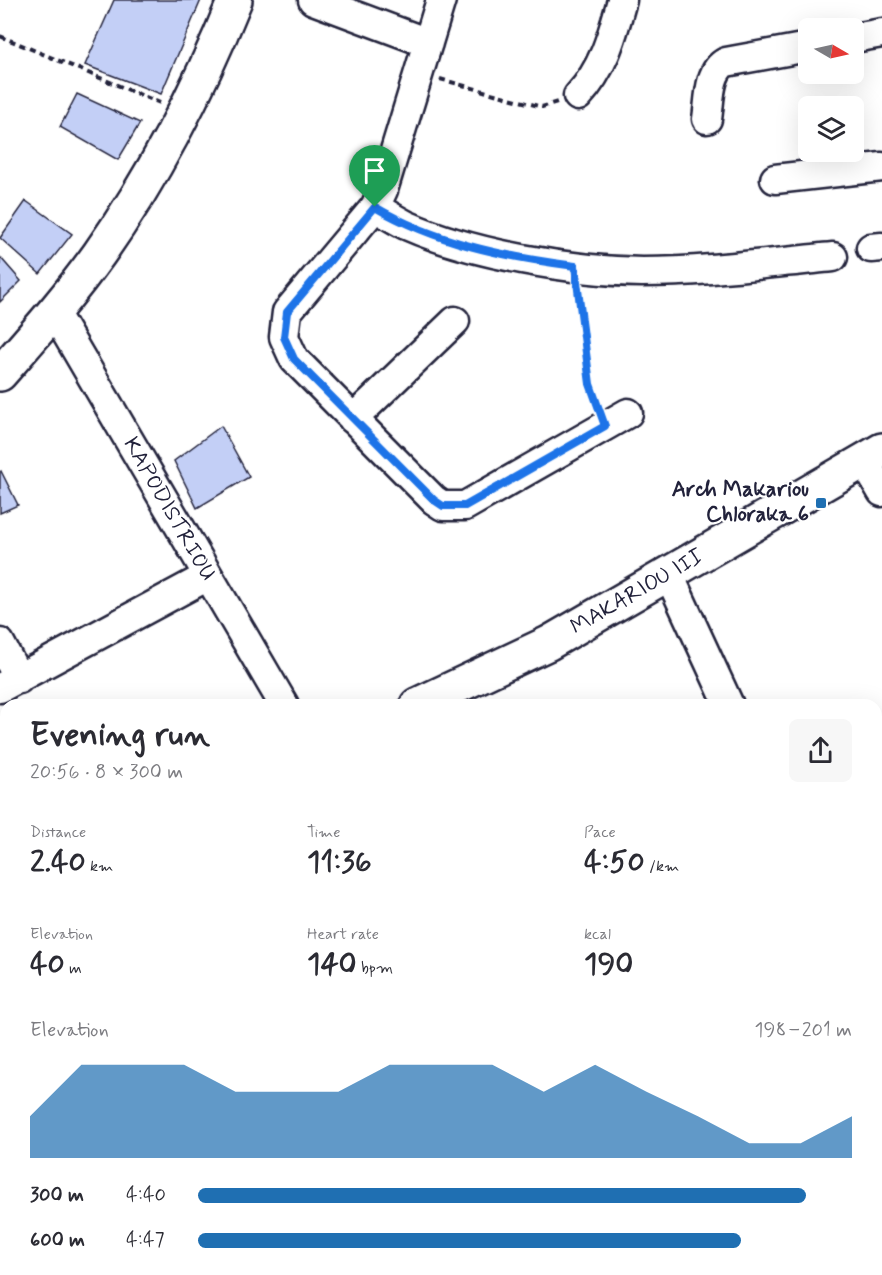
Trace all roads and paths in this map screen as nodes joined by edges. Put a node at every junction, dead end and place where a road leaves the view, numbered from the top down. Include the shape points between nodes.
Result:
1 (235, 0) edge
2 (314, 0) edge
3 (441, 0) edge
4 (622, 0) edge
5 (882, 33) edge
6 (0, 36) edge
7 (864, 36) edge
8 (428, 43) junction
9 (798, 49) edge
10 (419, 73) junction
11 (578, 96) joint
12 (184, 113) junction
13 (707, 119) dead end
14 (882, 167) edge
15 (775, 179) dead end
16 (375, 207) junction
17 (832, 258) dead end
18 (575, 266) junction
19 (54, 312) junction
20 (455, 321) dead end
21 (0, 374) edge
22 (354, 419) junction
23 (617, 420) joint
24 (873, 455) edge
25 (882, 492) edge
26 (669, 575) junction
27 (208, 576) junction
28 (0, 643) edge
29 (10, 684) edge
30 (280, 699) edge
31 (430, 699) edge
32 (726, 699) edge

1 - 12 main road
2 - 8 street
3 - 8 street
4 - 11 street via 603,62
5 - 7 street
6 - 12 path
8 - 10 street
9 - 13 street via 719,66 713,76
10 - 11 path via 542,106
10 - 16 street via 392,166
12 - 19 main road via 99,254
14 - 15 street
16 - 18 street via 405,225 444,238 518,258
16 - 22 street via 287,312 284,337 294,359
17 - 18 street via 642,272
18 - 23 path via 590,384
19 - 21 main road
19 - 27 street, KAPODISTRIOU
20 - 22 street
22 - 23 street via 434,500 454,508 465,506
24 - 25 street
24 - 26 main road, MAKARIOU III
26 - 31 main road, MAKARIOU III via 549,643
26 - 32 street
27 - 29 street
27 - 30 street, KAPODISTRIOU
28 - 29 street

